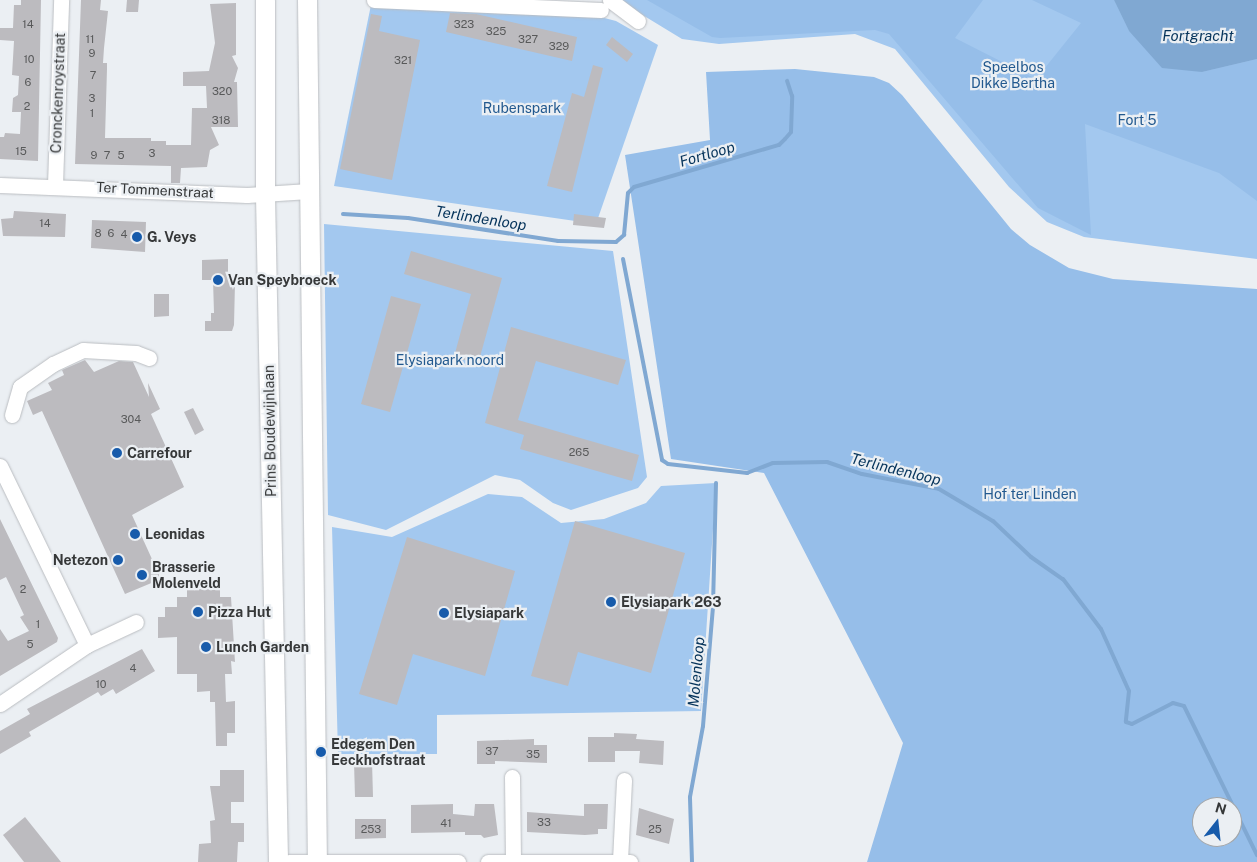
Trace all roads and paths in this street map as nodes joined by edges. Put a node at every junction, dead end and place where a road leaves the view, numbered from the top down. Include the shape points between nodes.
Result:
1 (61, 0) edge
2 (265, 0) edge
3 (306, 0) edge
4 (374, 0) edge
5 (606, 5) edge
6 (638, 21) dead end
7 (0, 184) edge
8 (55, 185) junction
9 (309, 191) junction
10 (264, 195) junction
11 (150, 358) dead end
12 (12, 415) dead end
13 (0, 466) edge
14 (136, 622) dead end
15 (87, 645) junction
16 (0, 704) edge
17 (512, 777) dead end
18 (624, 780) dead end
19 (513, 861) junction
20 (625, 861) edge
21 (278, 862) edge
22 (289, 862) edge
23 (317, 862) edge
24 (458, 862) edge
25 (488, 862) edge

1 - 8 street, Cronckenroystraat
2 - 10 main road, Prins Boudewijnlaan
3 - 9 main road
4 - 5 street
5 - 6 street
7 - 8 street, Ter Tommenstraat
8 - 10 street, Ter Tommenstraat
9 - 10 street, Ter Tommenstraat
9 - 23 main road
10 - 21 main road, Prins Boudewijnlaan
11 - 12 street via 136,353 83,350 52,364 20,387
13 - 15 street
14 - 15 street
15 - 16 street
17 - 19 street
18 - 20 street
19 - 20 street
19 - 25 street
22 - 23 street
23 - 24 street

